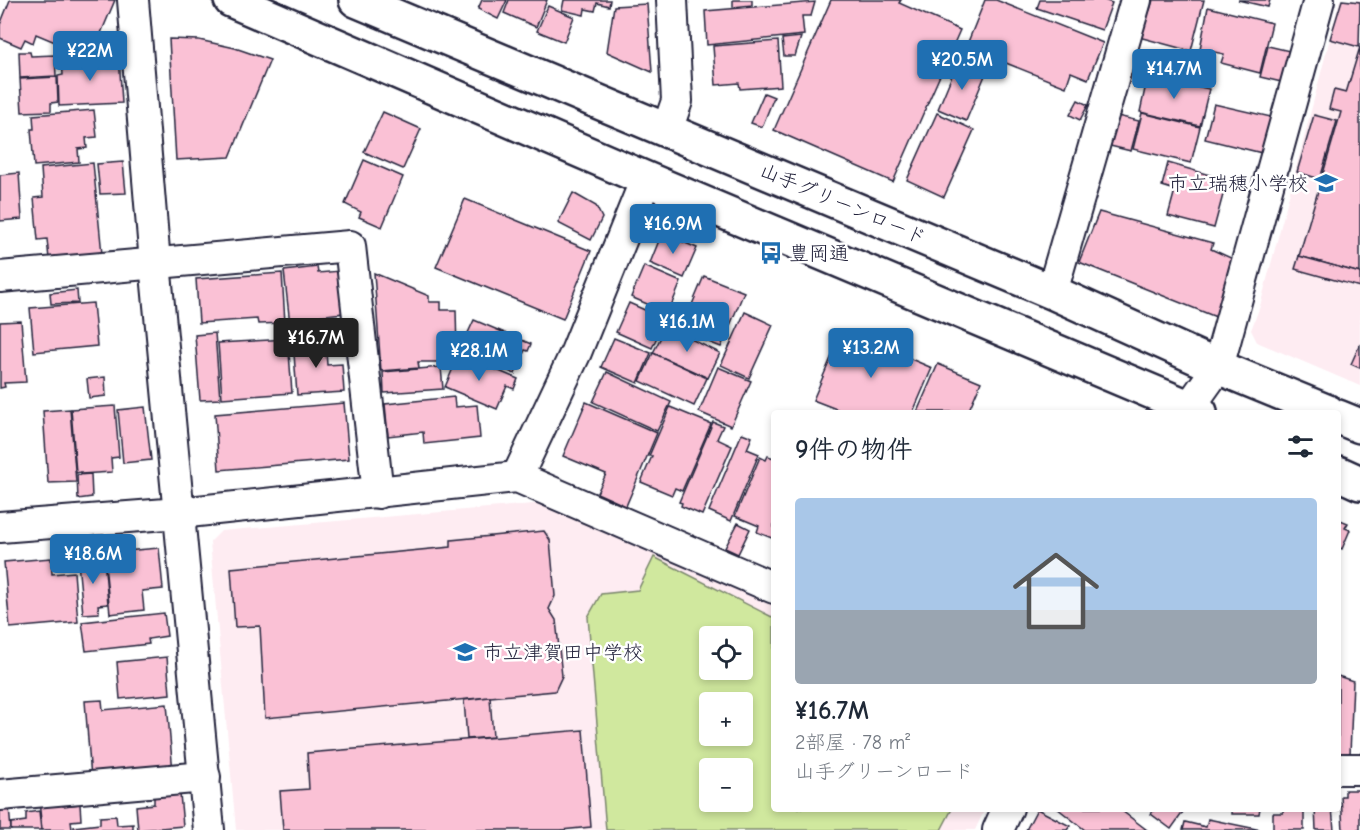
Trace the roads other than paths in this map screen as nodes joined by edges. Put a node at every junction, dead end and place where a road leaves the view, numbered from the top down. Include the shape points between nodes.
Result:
1 (133, 0) edge
2 (231, 0) edge
3 (356, 0) edge
4 (672, 0) edge
5 (1136, 0) edge
6 (1319, 0) edge
7 (668, 130) junction
8 (646, 179) junction
9 (155, 263) junction
10 (0, 277) edge
11 (1052, 292) junction
12 (1218, 367) junction
13 (1190, 410) edge
14 (1193, 410) edge
15 (1323, 410) edge
16 (1341, 418) edge
17 (1360, 426) edge
18 (1341, 474) edge
19 (517, 477) junction
20 (1360, 483) edge
21 (378, 493) junction
22 (179, 513) junction
23 (0, 527) edge
24 (771, 587) edge
25 (1341, 769) edge
26 (1360, 770) edge
27 (205, 777) junction
28 (0, 795) edge
29 (1006, 812) edge
30 (209, 830) edge
31 (998, 830) edge

1 - 9 street
2 - 8 street
3 - 7 street, 山手グリーンロード
4 - 7 street via 677,101
5 - 11 street
6 - 12 street
7 - 11 street, 山手グリーンロード
8 - 13 street
8 - 19 street via 576,352
9 - 10 street
9 - 21 street via 350,246
9 - 22 street
11 - 12 street, 山手グリーンロード
12 - 14 street
12 - 15 street, 山手グリーンロード
16 - 17 street
18 - 20 street
19 - 21 street
19 - 24 street
21 - 22 street
22 - 23 street
22 - 27 street
25 - 26 street
27 - 28 street
27 - 30 street
29 - 31 street

